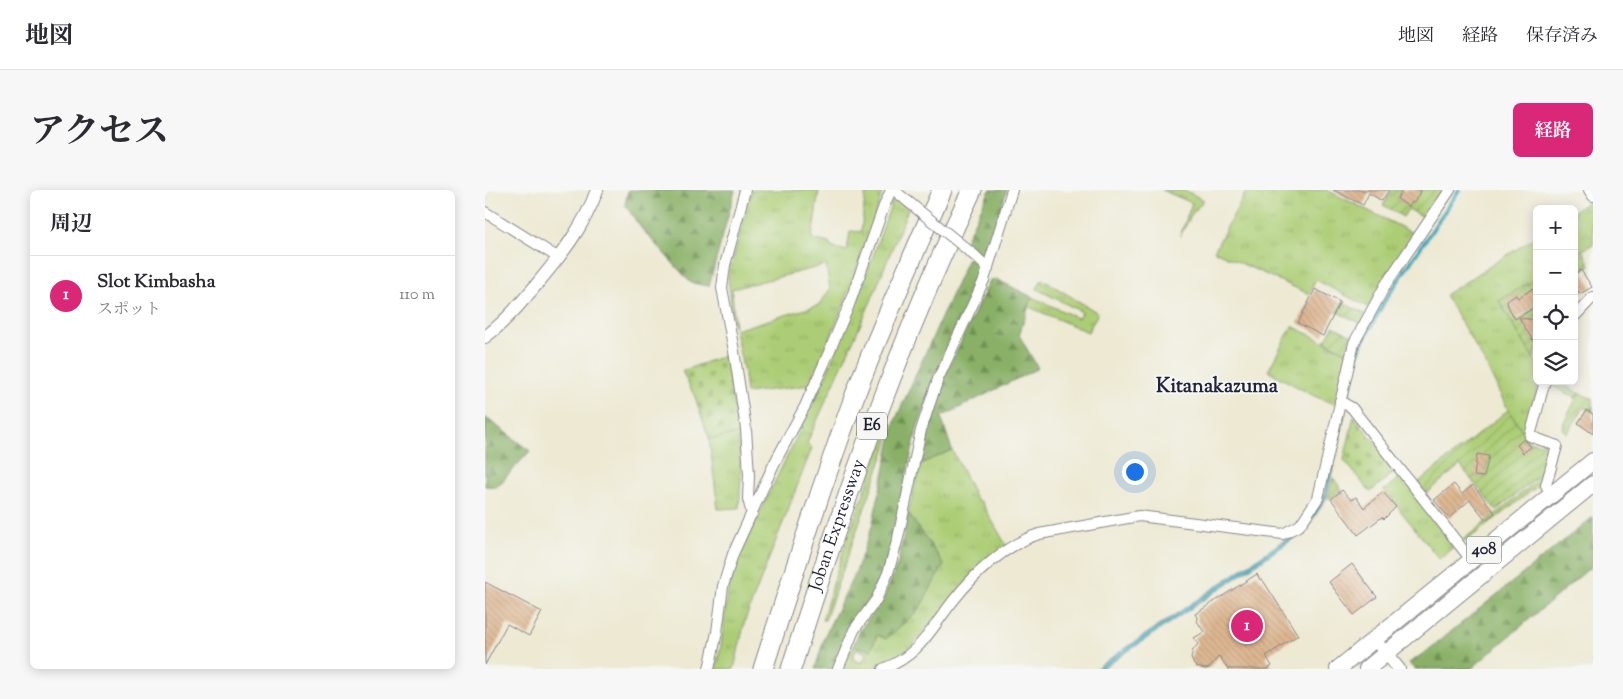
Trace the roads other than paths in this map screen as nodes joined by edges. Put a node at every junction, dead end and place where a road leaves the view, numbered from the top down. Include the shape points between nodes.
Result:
1 (597, 190) edge
2 (745, 190) edge
3 (893, 190) edge
4 (942, 190) edge
5 (971, 190) edge
6 (1012, 190) edge
7 (1450, 190) edge
8 (1589, 190) edge
9 (1593, 196) edge
10 (485, 212) edge
11 (559, 258) junction
12 (989, 268) junction
13 (1593, 297) edge
14 (1578, 313) edge
15 (485, 337) edge
16 (1544, 385) edge
17 (1340, 401) junction
18 (1593, 461) edge
19 (1593, 484) edge
20 (1551, 496) junction
21 (752, 514) junction
22 (1472, 561) junction
23 (1375, 640) junction
24 (1387, 654) junction
25 (709, 669) edge
26 (763, 669) edge
27 (791, 669) edge
28 (838, 669) edge
29 (883, 669) edge
30 (1338, 669) edge
31 (1367, 669) edge
32 (1399, 669) edge

1 - 11 street via 577,234
2 - 21 street via 722,288 746,429 748,499
3 - 12 street, bridge
3 - 21 street via 824,364
4 - 26 highway, Joban Expressway / E6 via 853,402
5 - 27 highway, Joban Expressway / E6 via 876,416
6 - 12 street
7 - 17 street via 1386,284 1354,343
8 - 9 street
10 - 11 street
11 - 15 street via 503,322
12 - 28 street via 938,380 923,422 889,573 876,600 854,630
13 - 14 street
16 - 20 street via 1530,436 1557,446 1546,484
17 - 22 street via 1352,408
17 - 29 street via 1318,497 1299,525 1283,534 1139,516 1029,537 1002,554 965,586 912,653
18 - 20 highway, 408
19 - 24 highway, 408
20 - 22 highway, 408
21 - 25 street via 733,554 723,586
22 - 23 highway, 408
23 - 24 street
23 - 30 highway, 408
24 - 31 highway, 408
24 - 32 street

